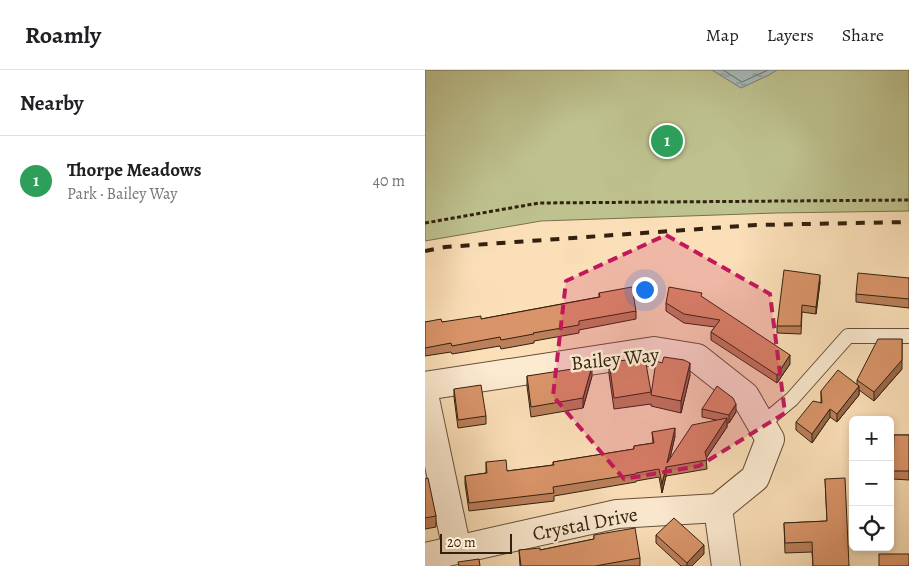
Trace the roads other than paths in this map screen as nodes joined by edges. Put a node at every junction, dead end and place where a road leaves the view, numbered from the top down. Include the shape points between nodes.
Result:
1 (909, 336) edge
2 (425, 386) edge
3 (425, 399) edge
4 (762, 424) junction
5 (718, 508) junction
6 (457, 550) junction
7 (425, 557) edge
8 (726, 566) edge

1 - 4 lane via 848,336 792,399
2 - 4 street, Bailey Way via 654,351 697,358 745,396
3 - 6 street
4 - 5 street, Bailey Way via 770,439 755,478
5 - 6 street, Crystal Drive via 617,514
5 - 8 street
6 - 7 street, Crystal Drive

